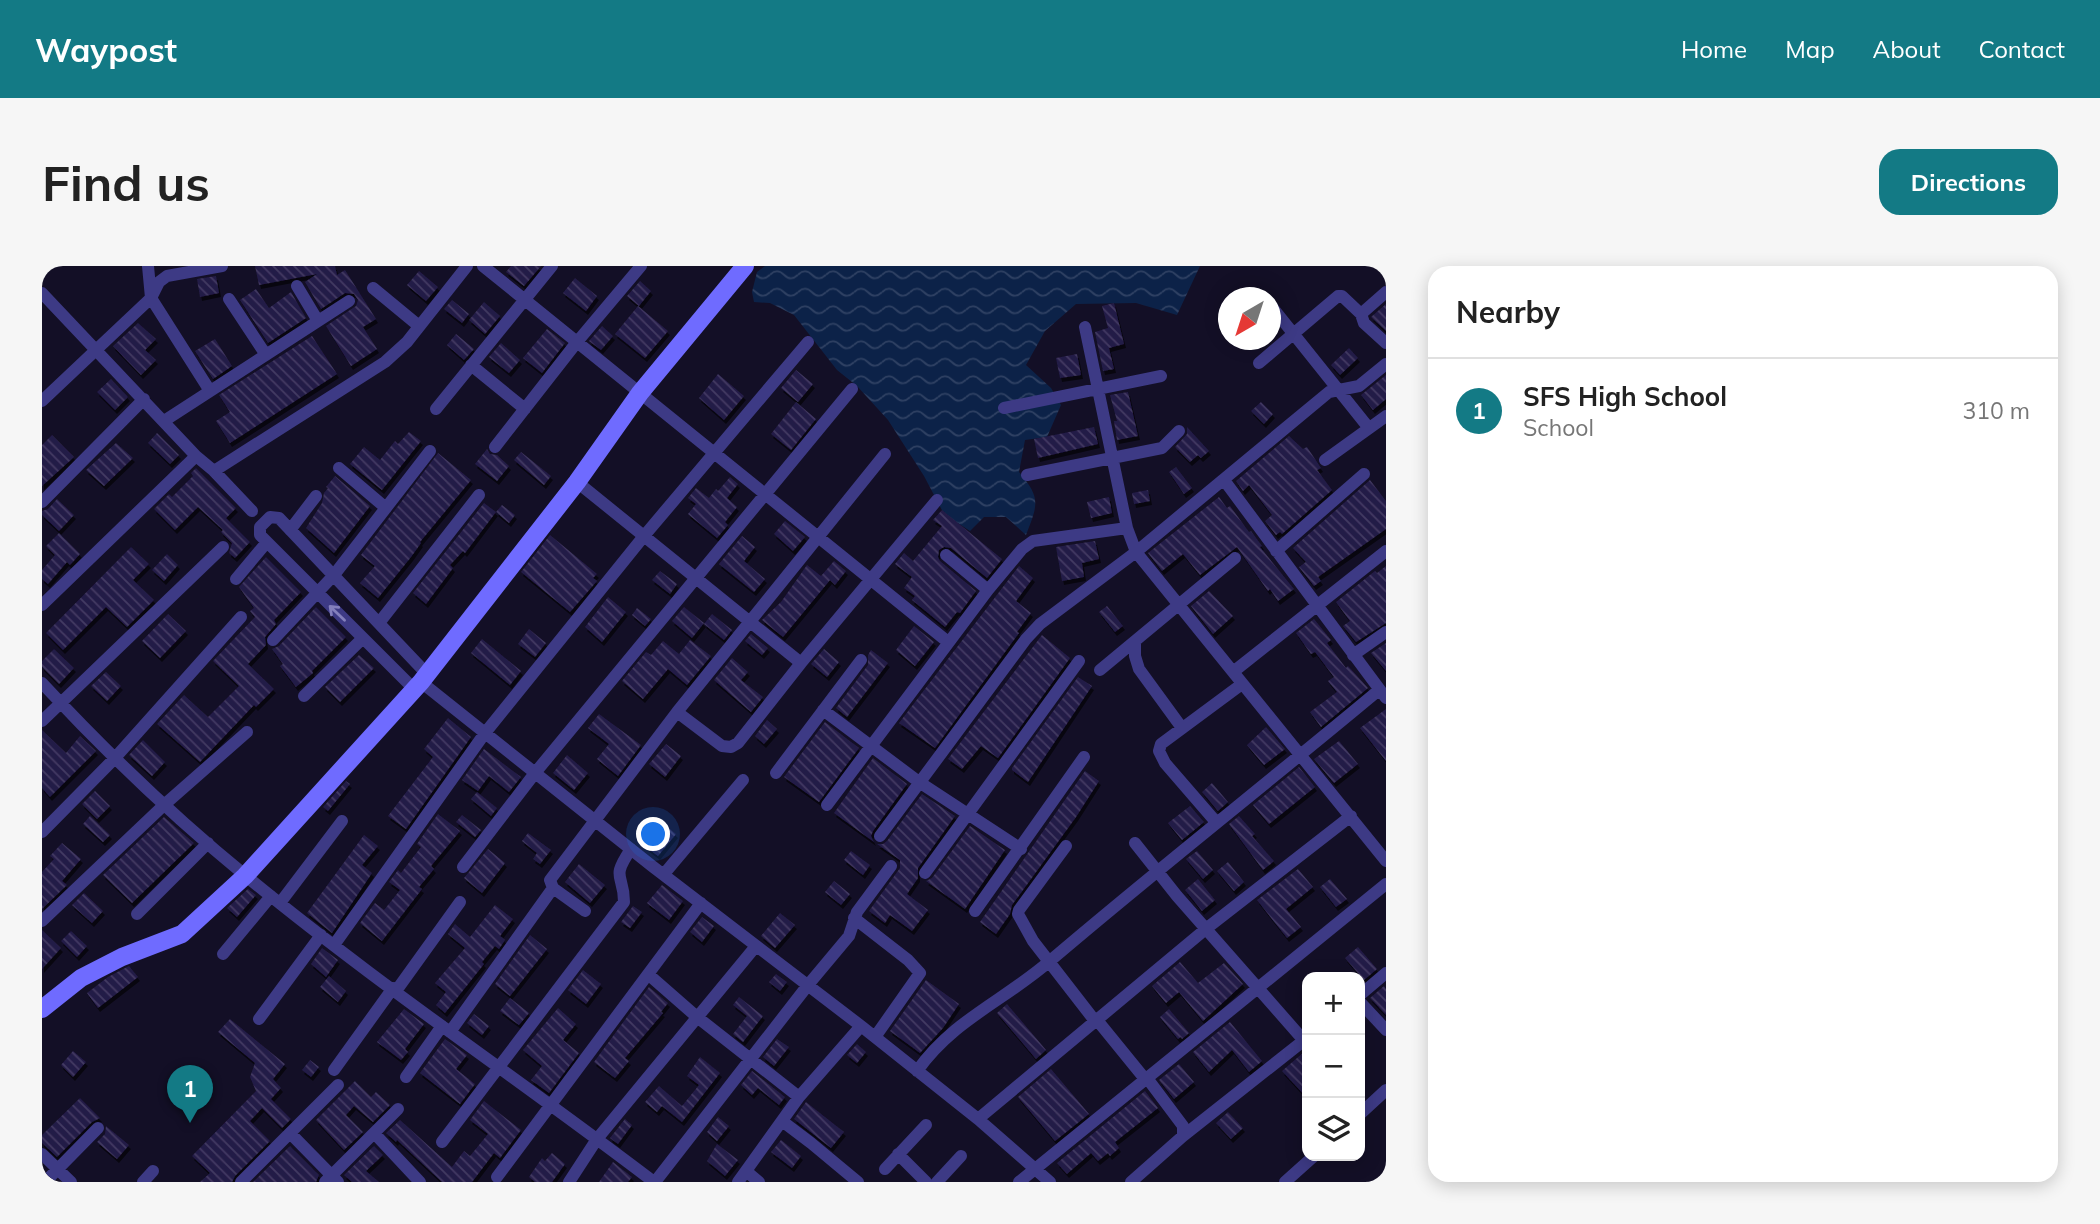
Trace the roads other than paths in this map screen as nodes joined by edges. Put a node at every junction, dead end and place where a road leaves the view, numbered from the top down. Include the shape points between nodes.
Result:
1 (148, 266) edge
2 (222, 266) edge
3 (467, 266) edge
4 (483, 266) edge
5 (552, 266) edge
6 (641, 266) edge
7 (745, 266) edge
8 (297, 286) dead end
9 (373, 288) dead end
10 (1386, 292) edge
11 (151, 298) junction
12 (229, 299) dead end
13 (523, 299) junction
14 (44, 300) edge
15 (349, 301) dead end
16 (1361, 314) junction
17 (1281, 318) edge
18 (318, 321) junction
19 (419, 326) junction
20 (1085, 327) dead end
21 (1294, 333) junction
22 (577, 342) junction
23 (808, 342) dead end
24 (1386, 343) edge
25 (97, 350) junction
26 (266, 355) junction
27 (1259, 363) dead end
28 (1386, 364) edge
29 (471, 365) junction
30 (1161, 376) dead end
31 (852, 389) dead end
32 (1098, 389) junction
33 (1340, 390) junction
34 (210, 391) junction
35 (639, 393) junction
36 (145, 399) junction
37 (42, 401) edge
38 (1004, 408) dead end
39 (436, 409) dead end
40 (525, 409) junction
41 (1386, 416) edge
42 (164, 421) junction
43 (1368, 427) junction
44 (1179, 431) dead end
45 (495, 447) dead end
46 (430, 451) dead end
47 (714, 453) junction
48 (885, 454) dead end
49 (196, 456) junction
50 (1114, 458) junction
51 (1325, 460) dead end
52 (339, 468) dead end
53 (214, 471) junction
54 (1364, 474) dead end
55 (1027, 475) dead end
56 (1224, 480) junction
57 (577, 481) junction
58 (479, 495) dead end
59 (765, 495) junction
60 (316, 496) dead end
61 (937, 500) dead end
62 (42, 502) edge
63 (386, 508) junction
64 (252, 511) dead end
65 (1127, 528) junction
66 (289, 530) junction
67 (644, 536) junction
68 (818, 538) junction
69 (267, 542) junction
70 (223, 547) dead end
71 (1276, 551) junction
72 (1386, 551) edge
73 (1136, 552) junction
74 (946, 555) dead end
75 (1235, 558) dead end
76 (334, 575) junction
77 (697, 578) junction
78 (236, 579) dead end
79 (871, 581) junction
80 (988, 590) junction
81 (317, 593) junction
82 (1178, 604) junction
83 (42, 605) edge
84 (1316, 605) junction
85 (241, 617) dead end
86 (750, 621) junction
87 (379, 623) junction
88 (1386, 632) edge
89 (363, 638) junction
90 (273, 640) dead end
91 (1135, 640) junction
92 (948, 642) junction
93 (1353, 655) junction
94 (410, 656) junction
95 (861, 660) dead end
96 (1079, 661) dead end
97 (801, 663) junction
98 (1100, 670) dead end
99 (397, 672) junction
100 (1233, 672) junction
101 (420, 682) junction
102 (42, 683) edge
103 (1242, 684) junction
104 (1382, 694) edge
105 (304, 696) dead end
106 (60, 703) junction
107 (823, 710) junction
108 (677, 712) junction
109 (42, 721) edge
110 (1182, 728) junction
111 (247, 732) dead end
112 (485, 733) junction
113 (871, 745) junction
114 (1300, 756) junction
115 (1084, 757) dead end
116 (114, 759) junction
117 (535, 773) junction
118 (776, 773) dead end
119 (743, 780) dead end
120 (919, 782) junction
121 (164, 805) junction
122 (827, 805) dead end
123 (968, 814) junction
124 (1351, 816) junction
125 (594, 819) junction
126 (342, 821) dead end
127 (1216, 822) junction
128 (42, 832) edge
129 (880, 835) dead end
130 (208, 843) junction
131 (1135, 843) dead end
132 (1066, 846) dead end
133 (631, 849) junction
134 (1021, 849) junction
135 (1386, 861) edge
136 (891, 866) dead end
137 (463, 867) dead end
138 (1156, 870) junction
139 (925, 873) dead end
140 (664, 874) junction
141 (245, 876) junction
142 (1386, 884) edge
143 (553, 888) junction
144 (275, 899) junction
145 (460, 902) dead end
146 (701, 903) junction
147 (585, 911) dead end
148 (975, 911) dead end
149 (137, 914) dead end
150 (854, 918) junction
151 (42, 921) edge
152 (1207, 928) junction
153 (321, 935) junction
154 (334, 945) junction
155 (757, 946) junction
156 (223, 954) dead end
157 (1050, 962) junction
158 (1386, 973) edge
159 (649, 975) junction
160 (808, 985) junction
161 (1258, 987) junction
162 (394, 989) junction
163 (1365, 991) edge
164 (1365, 1007) edge
165 (42, 1009) edge
166 (697, 1017) junction
167 (258, 1019) dead end
168 (1096, 1021) junction
169 (861, 1026) junction
170 (446, 1029) junction
171 (1386, 1030) edge
172 (1302, 1036) edge
173 (874, 1037) junction
174 (1302, 1044) edge
175 (750, 1059) junction
176 (499, 1068) junction
177 (334, 1070) dead end
178 (917, 1071) junction
179 (406, 1077) dead end
180 (1146, 1079) junction
181 (338, 1085) dead end
182 (1386, 1090) edge
183 (799, 1097) junction
184 (550, 1106) junction
185 (1365, 1107) edge
186 (398, 1109) dead end
187 (978, 1119) junction
188 (782, 1121) junction
189 (926, 1125) dead end
190 (98, 1128) dead end
191 (290, 1133) junction
192 (374, 1133) junction
193 (1183, 1136) junction
194 (597, 1139) junction
195 (442, 1142) dead end
196 (42, 1154) edge
197 (898, 1154) junction
198 (961, 1156) dead end
199 (1308, 1161) edge
200 (58, 1169) junction
201 (885, 1169) dead end
202 (1033, 1169) junction
203 (153, 1171) dead end
204 (497, 1177) dead end
205 (742, 1177) edge
206 (332, 1180) edge
207 (45, 1182) edge
208 (71, 1182) edge
209 (143, 1182) edge
210 (241, 1182) edge
211 (420, 1182) edge
212 (569, 1182) edge
213 (654, 1182) edge
214 (759, 1182) edge
215 (858, 1182) edge
216 (926, 1182) edge
217 (937, 1182) edge
218 (1019, 1182) edge
219 (1050, 1182) edge
220 (1131, 1182) edge
221 (1285, 1182) edge

1 - 11 street
2 - 11 street via 167,276
3 - 19 street
4 - 13 street
5 - 13 street
6 - 22 street
7 - 35 street
8 - 18 street
9 - 19 street
10 - 16 street
11 - 25 street
11 - 34 street
12 - 26 street
13 - 22 street
13 - 29 street
14 - 25 street
15 - 18 street
16 - 21 street via 1338,296
16 - 24 street via 1364,323
17 - 21 street
18 - 26 street
19 - 53 street via 385,362
20 - 32 street
21 - 27 street
21 - 33 street
22 - 35 street
22 - 40 street
23 - 47 street
25 - 36 street
25 - 37 street
26 - 34 street
28 - 33 street via 1359,386
29 - 39 street
29 - 40 street
30 - 32 street
31 - 59 street
32 - 38 street
32 - 50 street
33 - 43 street
33 - 56 street via 1329,392
34 - 42 street
35 - 47 street
35 - 57 street
36 - 42 street
36 - 62 street
40 - 45 street
41 - 43 street
42 - 49 street
43 - 51 street
44 - 50 street via 1162,448
46 - 63 street
47 - 59 street
47 - 67 street
48 - 68 street
49 - 53 street
49 - 83 street
50 - 55 street
50 - 65 street
52 - 63 street
53 - 64 street
54 - 71 street
56 - 71 street
56 - 73 street
57 - 67 street
57 - 101 street
58 - 87 street
59 - 68 street
59 - 77 street
60 - 66 street
61 - 79 street
63 - 76 street
65 - 73 street
65 - 80 street via 1033,541
66 - 69 street via 279,518 270,517 259,531
66 - 76 street
67 - 77 street
67 - 112 street
68 - 79 street
68 - 86 street
69 - 78 street
69 - 81 street
70 - 106 street
71 - 84 street
72 - 84 street
73 - 82 street
73 - 120 street via 1040,624
74 - 80 street
75 - 82 street
76 - 81 street
76 - 87 street
77 - 86 street
77 - 117 street
79 - 92 street
79 - 97 street
80 - 92 street
89 -> 81 street
81 - 90 street
82 - 91 street
82 - 100 street
84 - 93 street
84 - 100 street
85 - 116 street
86 - 97 street
86 - 108 street
87 - 94 street
88 - 93 street
89 - 99 street
89 - 105 street
91 - 98 street
91 - 110 street via 1139,669
92 - 113 street
93 - 104 street
94 - 99 street
94 - 101 street
95 - 107 street
96 - 123 street
97 - 108 street via 731,747 722,746
99 - 101 street
100 - 103 street
101 - 112 street
101 - 141 street
102 - 106 street
103 - 110 street
103 - 114 street
104 - 114 street
106 - 109 street
106 - 116 street
107 - 113 street
107 - 118 street
108 - 125 street
110 - 127 street via 1161,744 1159,751
111 - 121 street
112 - 117 street
112 - 154 street
113 - 120 street
113 - 122 street
114 - 124 street
114 - 127 street
115 - 134 street
116 - 121 street
116 - 128 street
117 - 125 street
117 - 137 street
119 - 140 street
120 - 123 street
120 - 129 street
121 - 130 street
121 - 151 street
123 - 134 street
123 - 139 street
124 - 135 street
124 - 152 street
125 - 133 street
125 - 143 street via 550,880
126 - 144 street
127 - 138 street
130 - 141 street
130 - 149 street
131 - 138 street
132 - 157 street via 1018,915
133 - 140 street
133 - 176 street via 618,874 624,902
134 - 148 street
136 - 150 street
138 - 152 street
138 - 157 street
140 - 146 street
141 - 144 street
141 - 165 street via 182,934 81,978
142 - 161 street
143 - 147 street
143 - 170 street
144 - 153 street
144 - 156 street
145 - 162 street
146 - 155 street
146 - 159 street
150 - 160 street via 849,936
150 - 173 street via 920,973
152 - 161 street
152 - 168 street
153 - 154 street
153 - 167 street
154 - 162 street
155 - 160 street
155 - 166 street
157 - 168 street
157 - 178 street via 953,1031
158 - 163 street
159 - 166 street
159 - 184 street
160 - 169 street
160 - 175 street
161 - 172 street
161 - 180 street
162 - 170 street
162 - 177 street
164 - 171 street
166 - 175 street
166 - 194 street
168 - 180 street
168 - 187 street
169 - 173 street
169 - 183 street
170 - 176 street
170 - 179 street
173 - 178 street
174 - 193 street
175 - 183 street
175 - 213 street
176 - 184 street
176 - 195 street
178 - 187 street
180 - 193 street via 1183,1126
180 - 202 street
181 - 191 street
182 - 185 street
183 - 188 street
184 - 194 street
184 - 204 street
186 - 192 street
187 - 202 street
188 - 205 street
188 - 215 street
189 - 197 street
190 - 200 street
191 - 206 street
191 - 210 street
192 - 206 street
192 - 211 street
193 - 220 street
194 - 212 street
194 - 213 street
196 - 200 street
197 - 201 street
197 - 216 street
198 - 217 street
199 - 221 street
200 - 207 street
200 - 208 street
202 - 218 street
202 - 219 street
203 - 209 street
205 - 214 street

